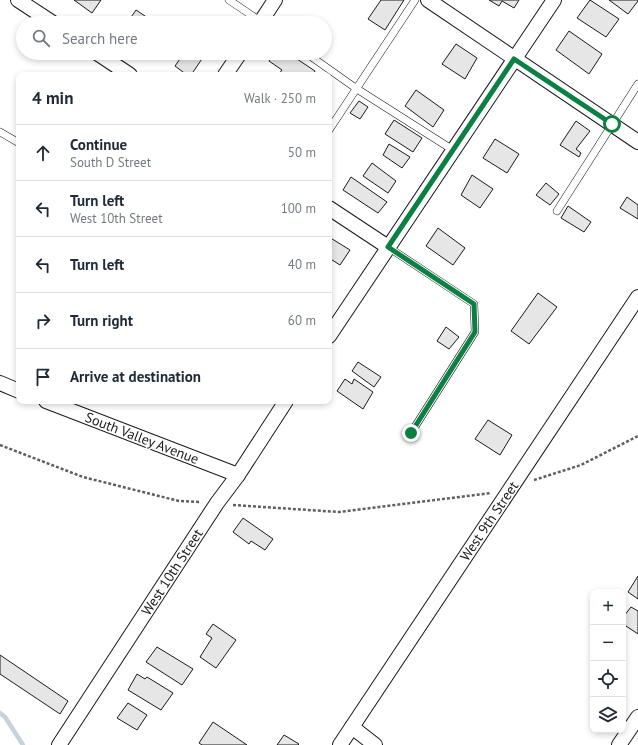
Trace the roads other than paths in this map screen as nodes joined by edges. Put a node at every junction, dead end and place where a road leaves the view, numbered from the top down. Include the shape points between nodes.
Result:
1 (18, 0) edge
2 (229, 0) edge
3 (275, 0) edge
4 (415, 0) edge
5 (428, 0) edge
6 (554, 0) edge
7 (42, 16) edge
8 (252, 16) edge
9 (265, 16) edge
10 (514, 59) junction
11 (108, 60) edge
12 (235, 60) edge
13 (316, 60) edge
14 (126, 72) edge
15 (227, 72) edge
16 (638, 84) edge
17 (356, 89) junction
18 (612, 124) junction
19 (332, 125) edge
20 (0, 132) edge
21 (16, 141) edge
22 (638, 142) edge
23 (453, 150) junction
24 (332, 210) edge
25 (557, 211) dead end
26 (388, 247) junction
27 (638, 297) edge
28 (332, 331) edge
29 (0, 383) edge
30 (16, 390) edge
31 (54, 404) edge
32 (284, 404) edge
33 (411, 433) dead end
34 (238, 475) junction
35 (638, 717) edge
36 (352, 727) junction
37 (59, 745) edge
38 (340, 745) edge
39 (375, 745) edge
40 (619, 745) edge

1 - 7 street
2 - 8 lane
3 - 9 street
4 - 17 lane
5 - 10 street
6 - 10 street
10 - 18 street
10 - 23 street
11 - 14 street
12 - 15 street
13 - 17 lane
16 - 18 lane
17 - 19 lane
17 - 23 lane
18 - 22 street
18 - 25 lane
20 - 21 lane
23 - 26 street
24 - 26 street
26 - 28 street
26 - 33 lane via 474,304 475,332
27 - 36 street, West 9th Street
29 - 30 street
31 - 34 street, South Valley Avenue
32 - 34 street, West 10th Street
34 - 37 street, West 10th Street
35 - 40 street
36 - 38 street, West 9th Street
36 - 39 street

